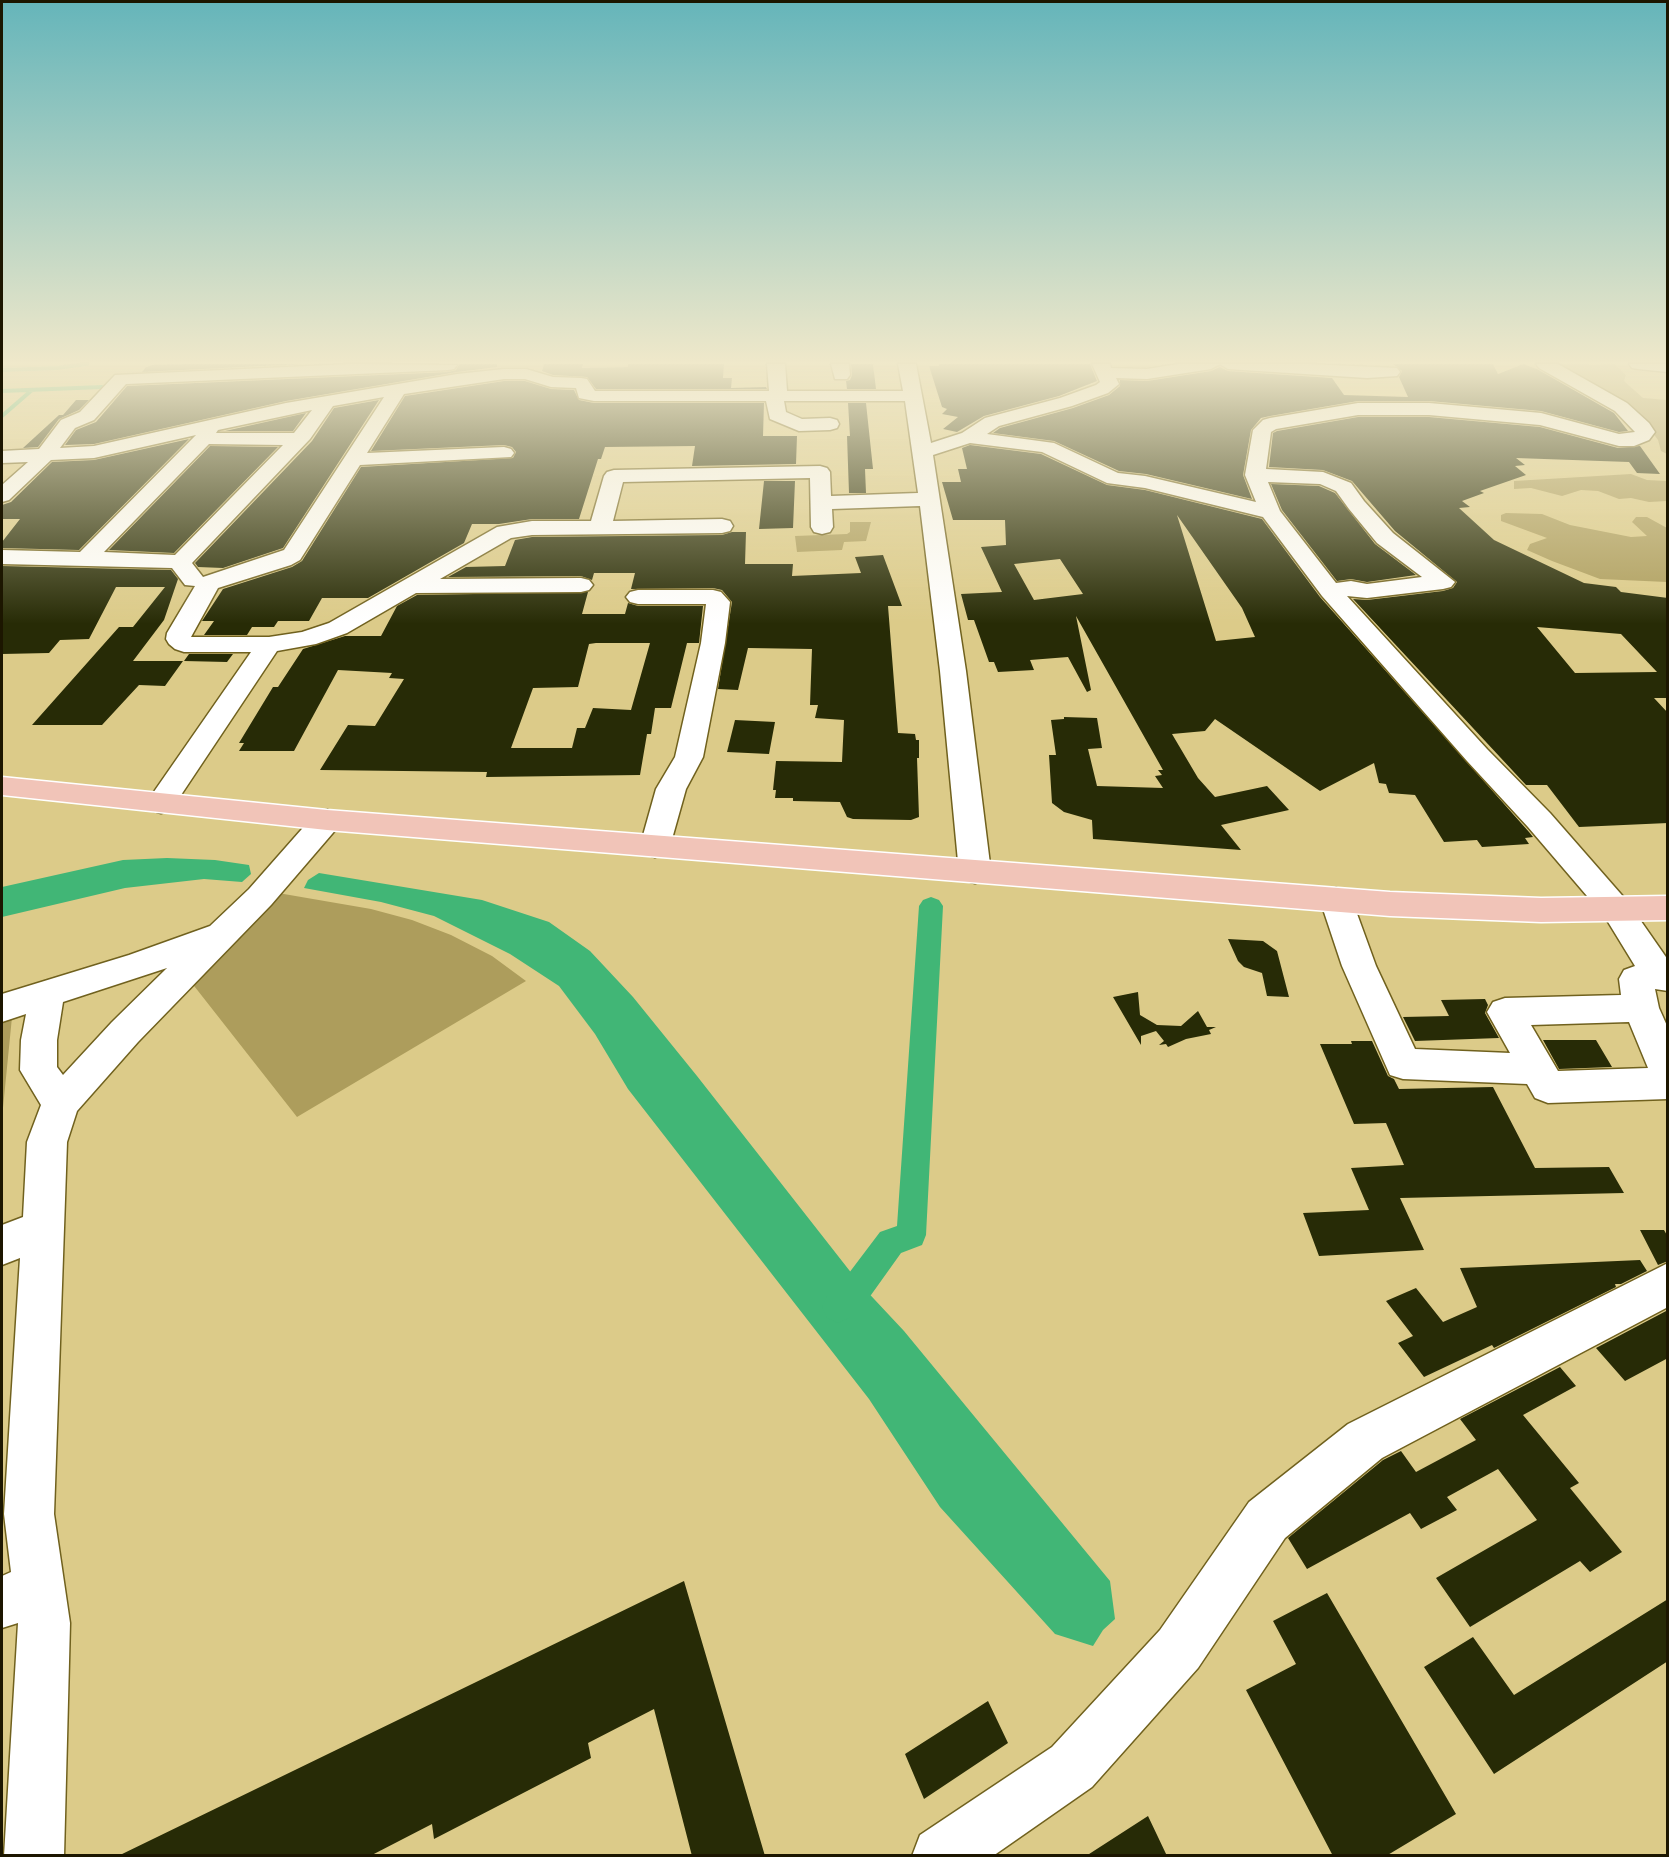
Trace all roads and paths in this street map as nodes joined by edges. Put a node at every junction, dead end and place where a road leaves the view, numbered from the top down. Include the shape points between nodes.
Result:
1 (47, 451) edge
2 (94, 451) edge
3 (190, 451) edge
4 (288, 451) edge
5 (360, 451) edge
6 (927, 451) edge
7 (1055, 451) edge
8 (1259, 451) edge
9 (923, 452) joint
10 (504, 453) dead end
11 (44, 455) junction
12 (2, 457) edge
13 (355, 459) junction
14 (1255, 476) junction
15 (2, 496) edge
16 (929, 499) junction
17 (820, 503) junction
18 (1270, 512) junction
19 (722, 526) dead end
20 (600, 527) junction
21 (822, 527) dead end
22 (2, 557) edge
23 (86, 558) junction
24 (180, 563) junction
25 (209, 583) junction
26 (581, 585) dead end
27 (414, 586) junction
28 (1330, 591) junction
29 (638, 597) dead end
30 (269, 645) junction
31 (2, 786) edge
32 (161, 802) junction
33 (327, 820) junction
34 (655, 846) junction
35 (975, 872) junction
36 (1336, 900) junction
37 (1668, 908) edge
38 (1616, 909) junction
39 (225, 933) junction
40 (1663, 976) edge
41 (47, 994) junction
42 (2, 1008) edge
43 (1641, 1008) junction
44 (1537, 1069) junction
45 (1668, 1072) edge
46 (1668, 1083) edge
47 (61, 1103) junction
48 (43, 1229) junction
49 (2, 1245) edge
50 (1668, 1284) edge
51 (20, 1595) edge
52 (34, 1856) edge
53 (941, 1856) edge

1 - 11 street
2 - 11 street
3 - 23 street
4 - 24 street
5 - 13 street
6 - 9 street
7 - 18 street via 1114,479 1145,482
8 - 14 street
9 - 16 street
10 - 13 street
11 - 12 street
11 - 15 street
13 - 25 street via 292,555
14 - 18 street
14 - 28 street via 1323,478 1344,487 1385,538 1443,582
16 - 17 street
16 - 35 street
17 - 20 street via 820,472 615,476
17 - 21 street
18 - 28 street
19 - 20 street
20 - 27 street via 505,532
22 - 23 street
23 - 24 street
24 - 25 street via 194,581
25 - 30 street via 178,639 184,644
26 - 27 street
27 - 30 street via 338,628 307,639
28 - 38 street
29 - 34 street via 713,597 718,602 689,757 671,789
30 - 32 street
31 - 32 main road
32 - 33 main road
33 - 34 main road
33 - 39 street
34 - 35 main road
35 - 36 main road
36 - 38 main road via 1541,910
36 - 44 street via 1359,966 1403,1064
37 - 38 main road
38 - 40 street
39 - 41 street
39 - 47 street via 125,1032
40 - 43 street via 1636,979
41 - 42 street
41 - 47 street via 38,1070
43 - 44 street via 1504,1012
43 - 45 street
44 - 46 street via 1548,1087
47 - 48 street via 47,1142
48 - 49 street
48 - 51 street via 29,1514
50 - 53 street via 1365,1441 1267,1520 1179,1649 1072,1767
51 - 52 street via 44,1623

